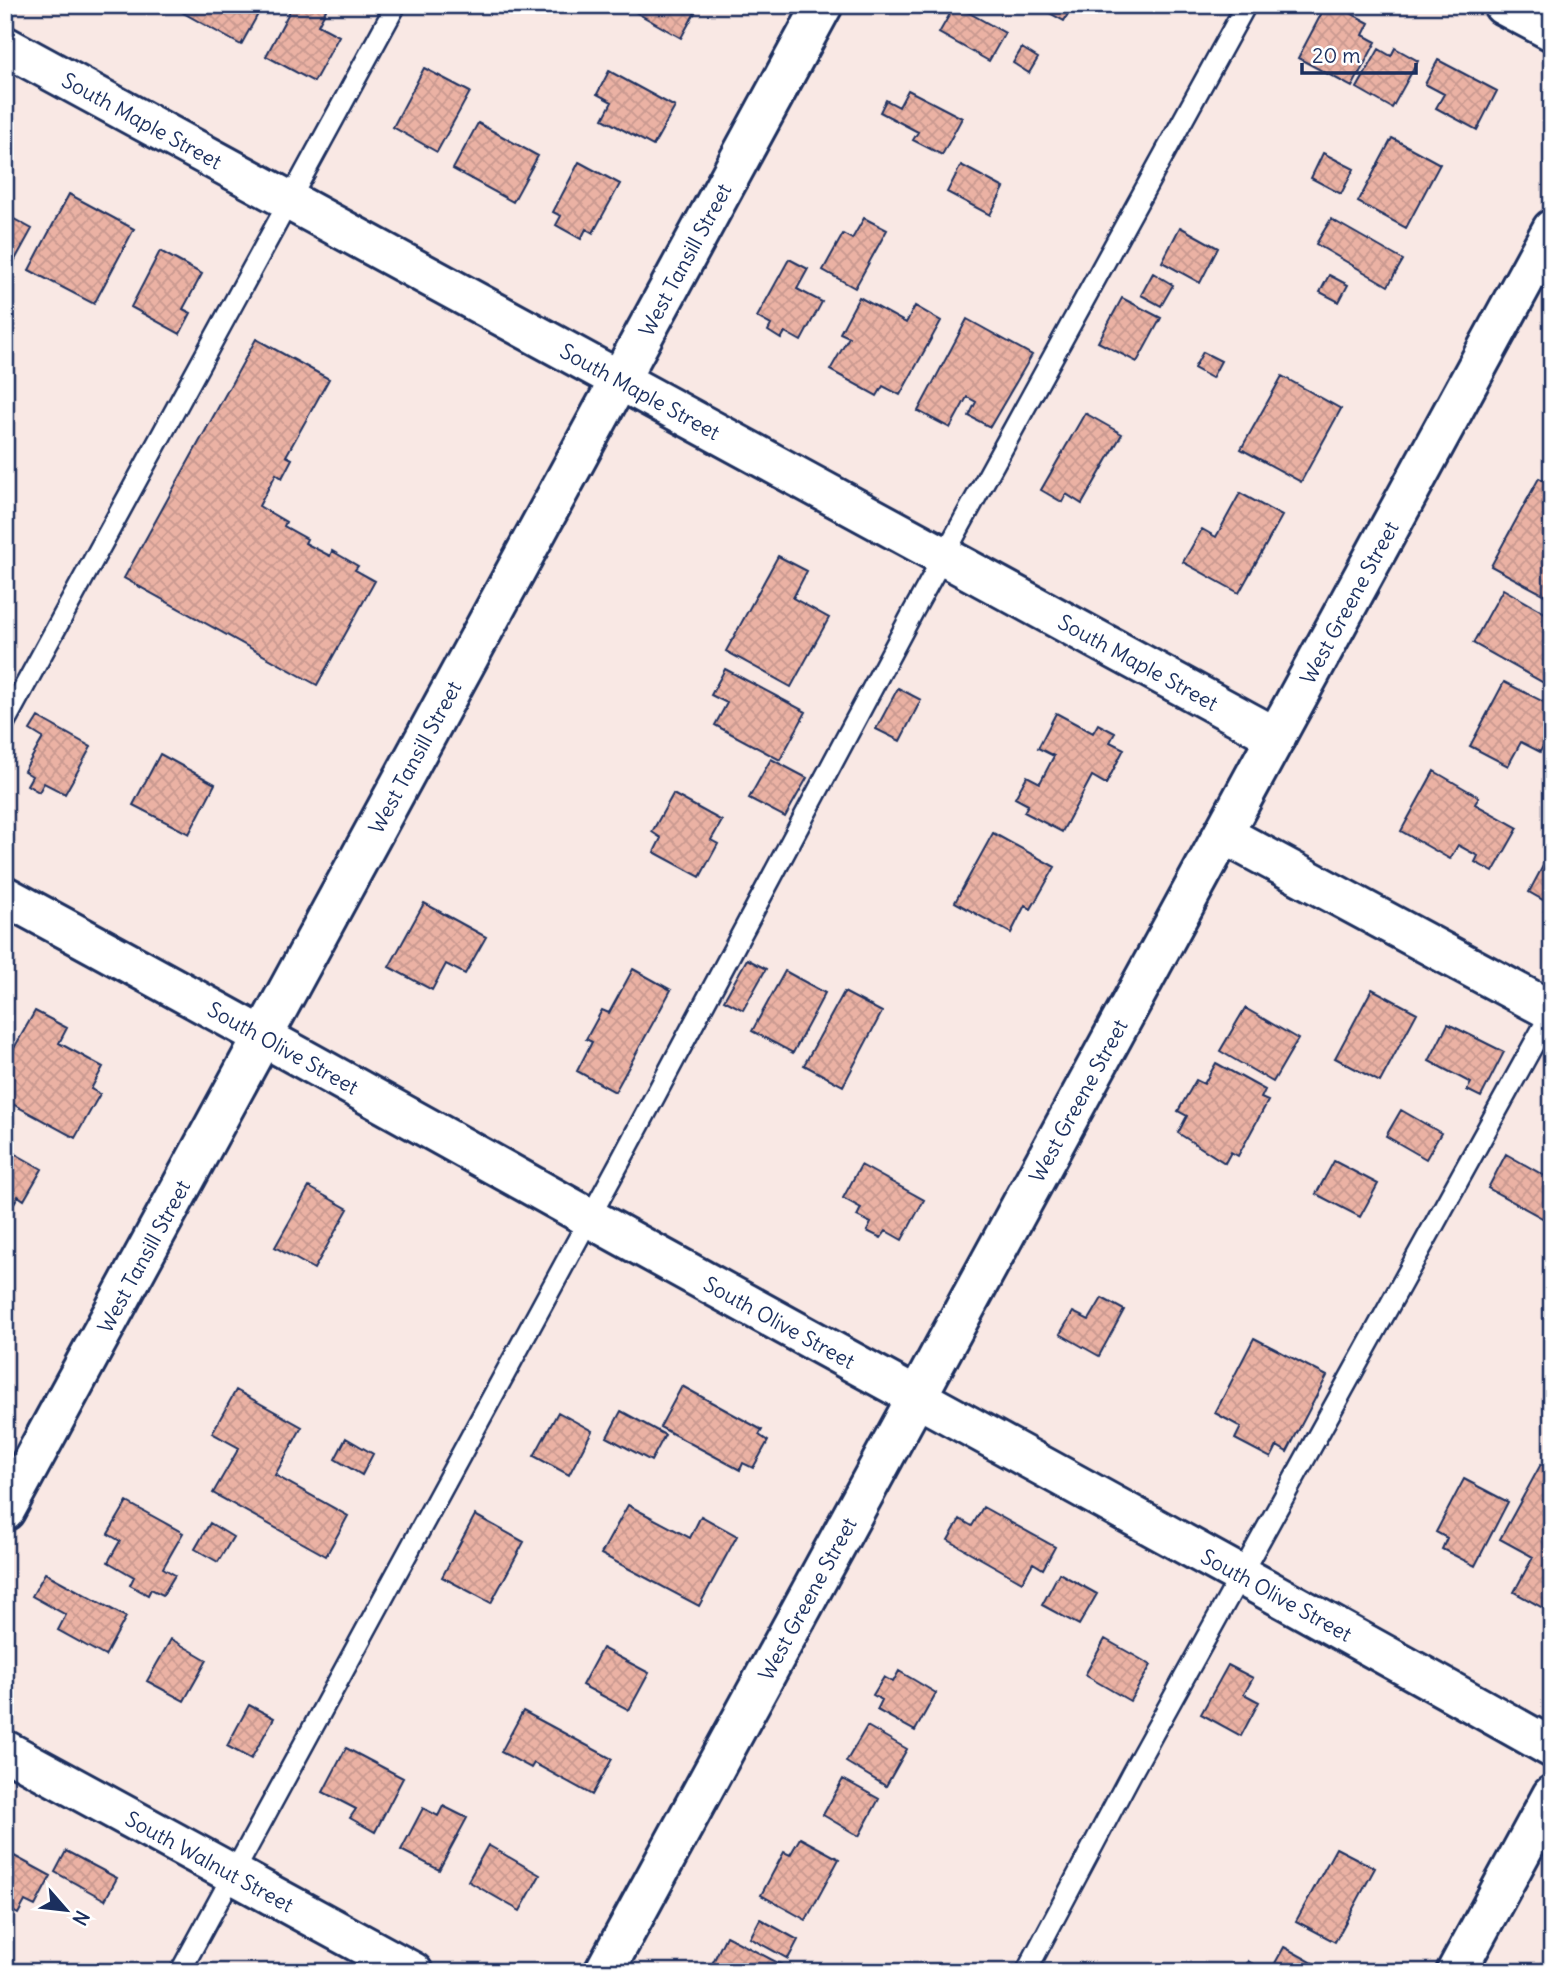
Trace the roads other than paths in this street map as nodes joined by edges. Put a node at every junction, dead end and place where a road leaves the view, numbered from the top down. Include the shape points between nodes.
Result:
1 (396, 5) edge
2 (823, 5) edge
3 (1246, 5) edge
4 (1503, 5) edge
5 (1552, 31) edge
6 (5, 46) edge
7 (291, 202) junction
8 (1552, 229) edge
9 (620, 380) junction
10 (945, 557) junction
11 (5, 722) edge
12 (1276, 737) junction
13 (1225, 835) junction
14 (5, 896) edge
15 (1552, 1011) edge
16 (264, 1034) junction
17 (589, 1217) junction
18 (918, 1396) junction
19 (5, 1511) edge
20 (1244, 1574) junction
21 (1552, 1748) edge
22 (5, 1750) edge
23 (1552, 1795) edge
24 (234, 1873) junction
25 (180, 1972) edge
26 (413, 1972) edge
27 (604, 1972) edge
28 (1026, 1972) edge
29 (1456, 1972) edge

1 - 7 lane
2 - 9 street, West Tansill Street
3 - 10 lane
4 - 5 street
6 - 7 street, South Maple Street
7 - 9 street, South Maple Street
7 - 11 lane
8 - 12 street, West Greene Street
9 - 10 street, South Maple Street
9 - 16 street, West Tansill Street
10 - 12 street, South Maple Street
10 - 17 lane
12 - 13 street, West Greene Street
13 - 15 street
13 - 18 street, West Greene Street
14 - 16 street, South Olive Street
15 - 20 lane
16 - 17 street, South Olive Street
16 - 19 street, West Tansill Street
17 - 18 street, South Olive Street
17 - 24 lane
18 - 20 street, South Olive Street
18 - 27 street, West Greene Street
20 - 21 street, South Olive Street
20 - 28 lane
22 - 24 street, South Walnut Street
23 - 29 street
24 - 25 lane
24 - 26 street, South Walnut Street

